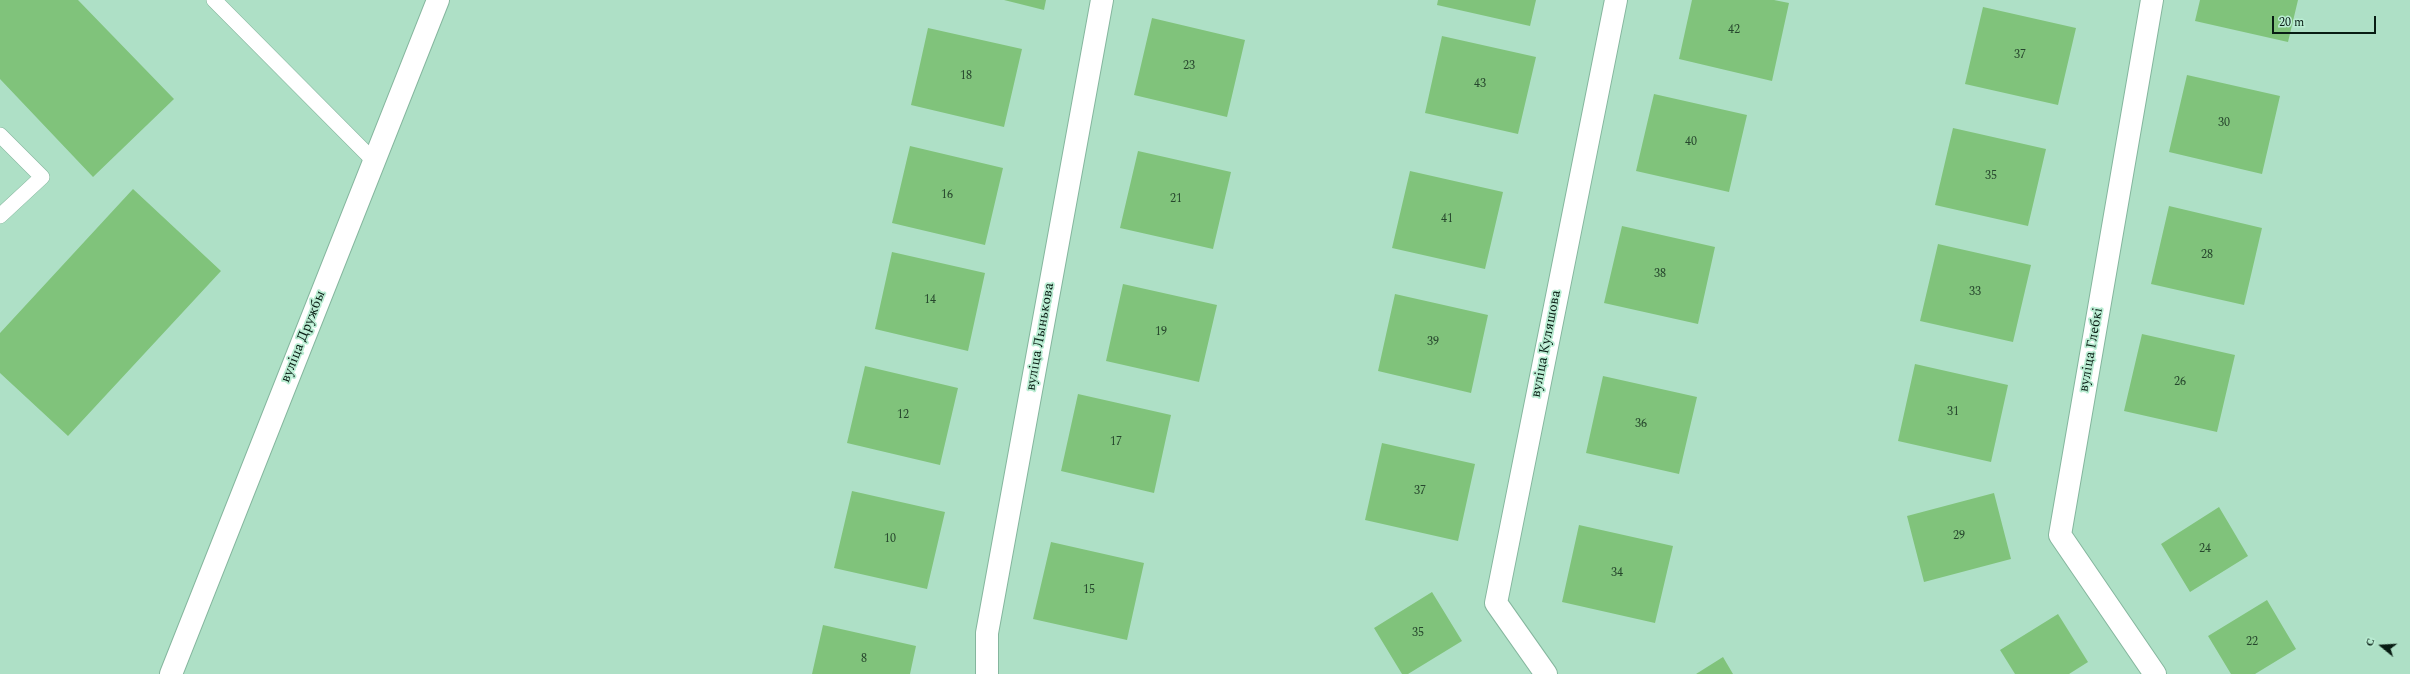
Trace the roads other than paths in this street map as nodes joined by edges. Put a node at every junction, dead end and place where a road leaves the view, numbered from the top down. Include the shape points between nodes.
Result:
1 (214, 0) edge
2 (438, 0) edge
3 (1102, 0) edge
4 (1616, 0) edge
5 (2152, 0) edge
6 (0, 135) edge
7 (374, 161) junction
8 (0, 216) edge
9 (171, 674) edge
10 (987, 674) edge
11 (1546, 674) edge
12 (2155, 674) edge

1 - 7 lane
2 - 7 street, вуліца Дружбы
3 - 10 street, вуліца Лынькова via 987,634
4 - 11 street, вуліца Куляшова via 1496,603
5 - 12 street, вуліца Глебкі via 2060,535
6 - 8 lane via 42,177
7 - 9 street, вуліца Дружбы

